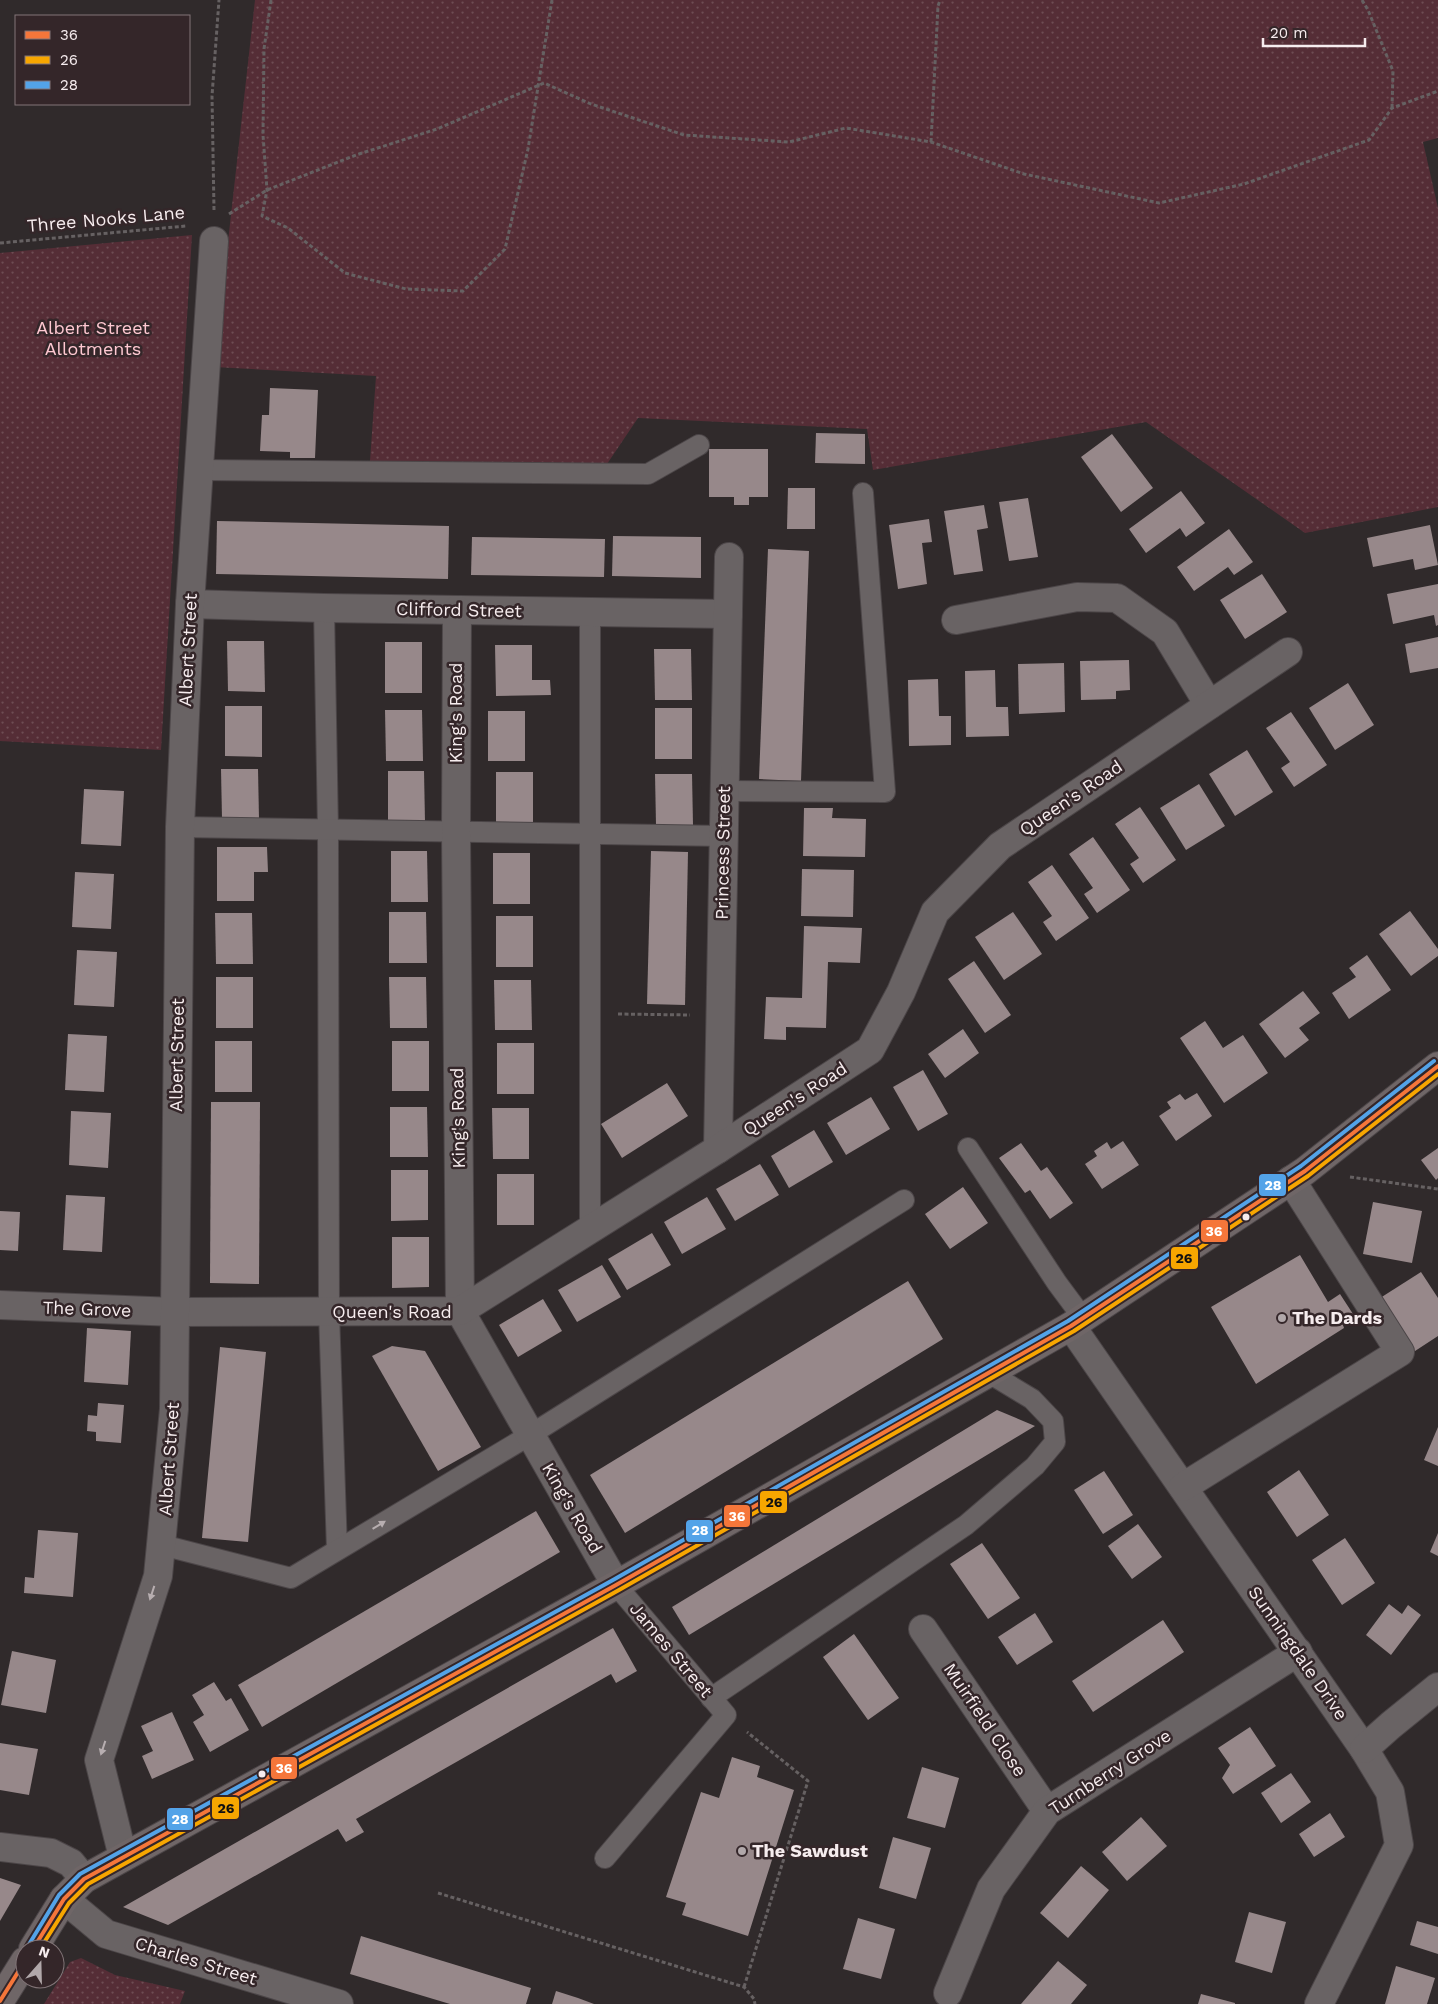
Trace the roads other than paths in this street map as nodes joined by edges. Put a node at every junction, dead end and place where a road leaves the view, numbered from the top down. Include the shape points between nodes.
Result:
1 (214, 232) road end
2 (699, 445) dead end
3 (198, 470) junction
4 (863, 493) dead end
5 (730, 557) dead end
6 (190, 604) junction
7 (324, 608) junction
8 (457, 610) junction
9 (590, 612) junction
10 (728, 614) junction
11 (956, 620) dead end
12 (1288, 652) dead end
13 (1209, 705) junction
14 (725, 791) junction
15 (180, 828) junction
16 (328, 830) junction
17 (456, 832) junction
18 (590, 834) junction
19 (724, 836) junction
20 (1438, 1066) edge
21 (968, 1148) dead end
22 (718, 1149) junction
23 (1298, 1176) junction
24 (904, 1200) dead end
25 (590, 1229) junction
26 (0, 1305) edge
27 (460, 1311) junction
28 (175, 1312) junction
29 (329, 1312) junction
30 (1077, 1322) junction
31 (989, 1373) junction
32 (530, 1434) junction
33 (1183, 1487) junction
34 (162, 1545) junction
35 (337, 1550) junction
36 (616, 1585) junction
37 (923, 1629) dead end
38 (1298, 1652) junction
39 (1438, 1687) edge
40 (711, 1698) junction
41 (1364, 1749) junction
42 (1047, 1811) junction
43 (0, 1847) edge
44 (123, 1856) junction
45 (605, 1858) dead end
46 (84, 1879) junction
47 (64, 1899) junction
48 (39, 1939) edge
49 (15, 1977) edge
50 (948, 1992) dead end
51 (0, 2001) edge
52 (339, 2004) edge
53 (1319, 2004) edge

1 - 3 street, Albert Street
2 - 3 lane via 648,474
3 - 6 street, Albert Street
4 - 14 lane via 885,792
5 - 10 street, Princess Street
6 - 7 street, Clifford Street
6 - 15 street, Albert Street
7 - 8 street, Clifford Street
7 - 16 lane
8 - 9 street, Clifford Street
8 - 17 street, King's Road
9 - 10 street, Clifford Street
9 - 18 lane
10 - 14 street, Princess Street
11 - 13 street via 1077,597 1117,598 1165,632
12 - 13 street, Queen's Road
13 - 22 street, Queen's Road via 1000,846 935,912 901,992 870,1050
14 - 19 street, Princess Street
15 - 16 lane
15 - 28 street, Albert Street
16 - 17 lane
16 - 29 lane
17 - 18 lane
17 - 27 street, King's Road
18 - 19 lane
18 - 25 lane
19 - 22 street, Princess Street
20 - 23 street
21 - 30 lane via 1057,1283
22 - 25 street, Queen's Road
23 - 30 street
23 - 33 street via 1400,1352
24 - 32 lane
25 - 27 street, Queen's Road
26 - 28 street, The Grove
27 - 29 street, Queen's Road
27 - 32 street, King's Road
28 - 29 street, Queen's Road
28 - 34 street, Albert Street via 174,1409
29 - 35 lane
30 - 31 street
30 - 33 street, Sunningdale Drive
31 - 36 street
31 - 40 lane via 1032,1399 1053,1421 1055,1442 1036,1466 966,1525
35 -> 32 lane
32 - 36 street, King's Road
33 - 38 street, Sunningdale Drive
34 - 35 lane via 291,1578
34 -> 44 street, Albert Street via 158,1576 99,1760
36 - 40 lane, James Street
36 - 44 street
37 - 42 street, Muirfield Close
38 - 41 street, Sunningdale Drive
38 - 42 street, Turnberry Grove
39 - 41 street
40 - 45 lane, James Street via 726,1715
41 - 53 street, Sunningdale Drive via 1390,1792 1399,1845
42 - 50 street, Turnberry Grove via 991,1889
43 - 46 street via 52,1853 71,1863
44 - 46 street
46 - 47 street
47 - 48 street
47 - 52 street, Charles Street via 106,1934
49 - 51 street

